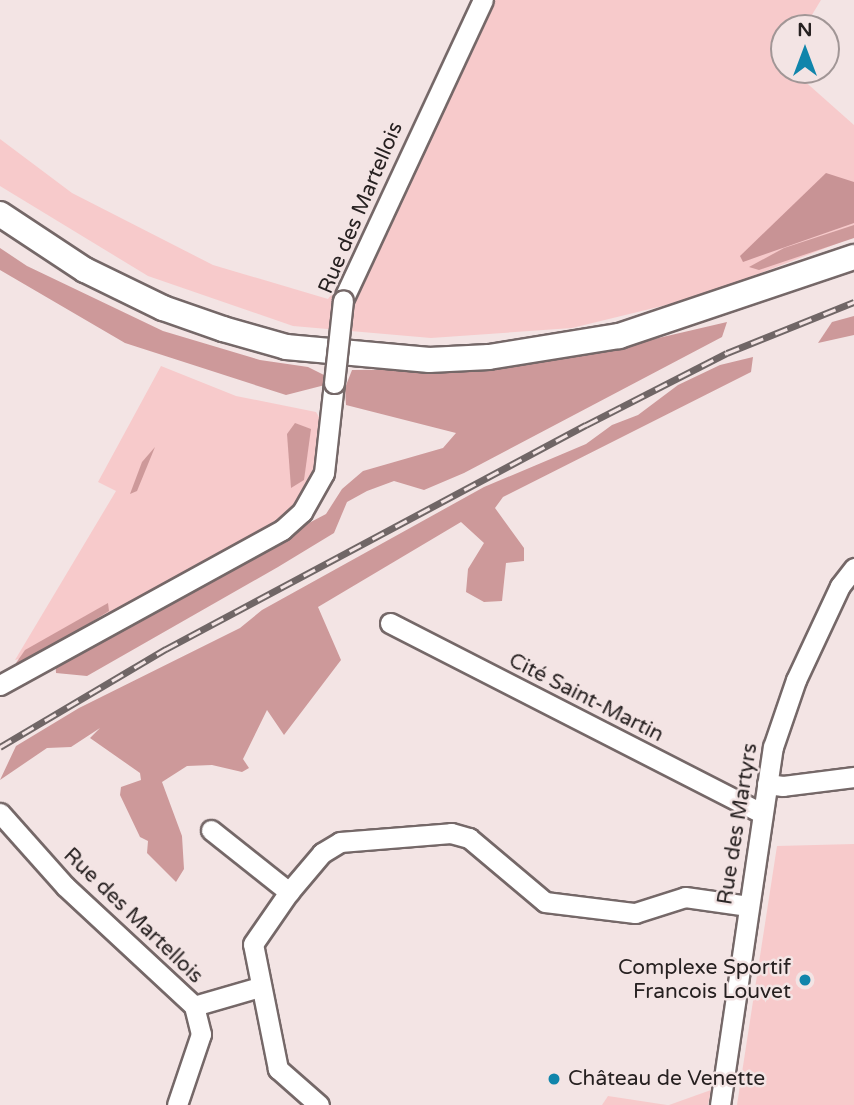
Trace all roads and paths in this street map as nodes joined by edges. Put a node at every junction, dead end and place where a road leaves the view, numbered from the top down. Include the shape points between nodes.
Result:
1 (483, 0) edge
2 (0, 214) edge
3 (854, 257) edge
4 (854, 568) edge
5 (390, 623) dead end
6 (0, 685) edge
7 (854, 777) edge
8 (767, 784) junction
9 (0, 813) edge
10 (762, 813) junction
11 (211, 830) dead end
12 (289, 892) junction
13 (748, 906) junction
14 (260, 986) junction
15 (194, 1006) junction
16 (177, 1105) edge
17 (319, 1105) edge
18 (720, 1105) edge

1 - 6 street, Rue des Martellois, bridge via 343,300 324,473 302,512 282,530
2 - 3 main road via 85,270 163,308 223,329 286,346 429,360 489,357 619,336
4 - 8 street, Rue des Martyrs via 840,586 796,680 773,747
5 - 10 street, Cité Saint-Martin
7 - 8 street
8 - 10 street, Rue des Martyrs
9 - 15 street, Rue des Martellois via 65,886
10 - 13 street, Rue des Martyrs
11 - 12 street
12 - 13 street via 322,853 340,842 451,833 469,838 545,902 635,913 685,897
12 - 14 street via 253,943
13 - 18 street, Rue des Martyrs
14 - 15 street
14 - 17 street via 278,1069
15 - 16 street, Rue des Martellois via 201,1034

